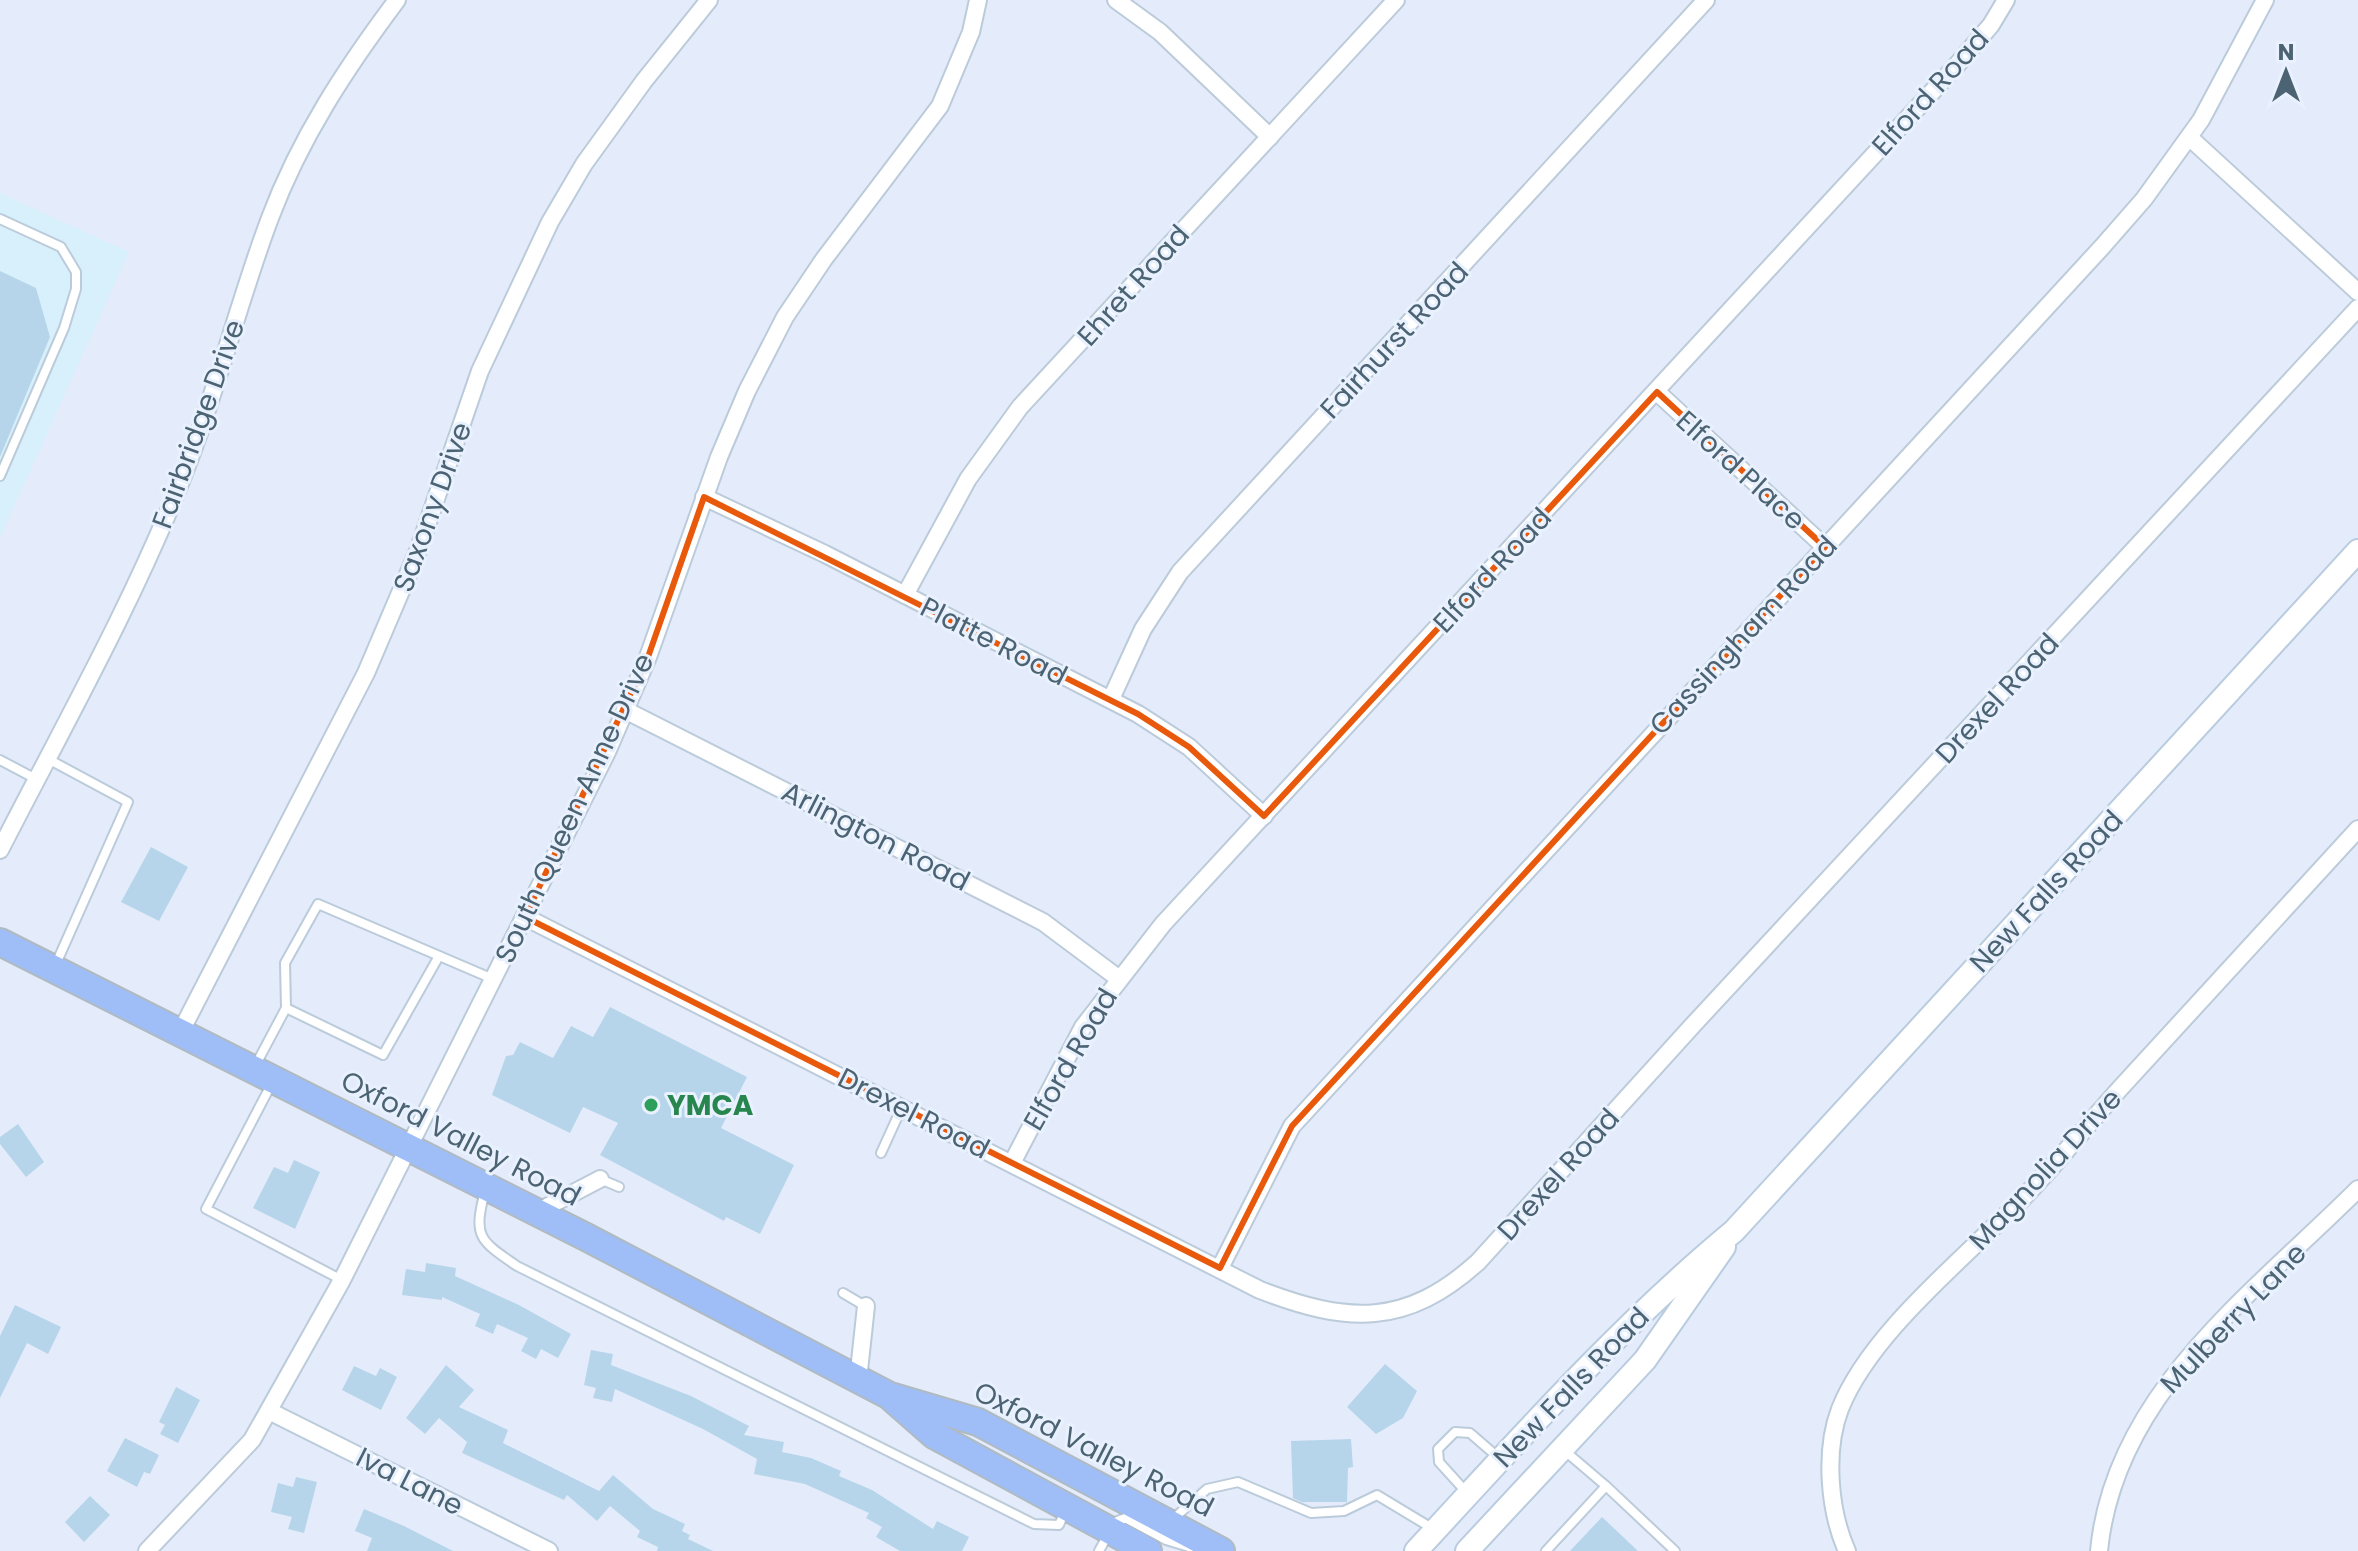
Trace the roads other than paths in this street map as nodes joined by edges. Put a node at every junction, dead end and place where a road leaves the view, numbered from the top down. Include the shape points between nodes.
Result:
1 (397, 0) edge
2 (709, 0) edge
3 (978, 0) edge
4 (1116, 0) edge
5 (1396, 0) edge
6 (1706, 0) edge
7 (2006, 0) edge
8 (2265, 0) edge
9 (1270, 137) junction
10 (2189, 137) junction
11 (0, 219) edge
12 (2358, 292) edge
13 (2358, 308) edge
14 (1657, 392) junction
15 (0, 476) edge
16 (704, 497) junction
17 (1825, 547) junction
18 (2358, 551) edge
19 (905, 595) junction
20 (1111, 699) junction
21 (625, 710) junction
22 (47, 758) junction
23 (0, 760) edge
24 (36, 779) junction
25 (1264, 816) junction
26 (2358, 829) edge
27 (0, 850) edge
28 (525, 917) junction
29 (0, 942) edge
30 (439, 956) junction
31 (54, 969) junction
32 (1118, 978) junction
33 (493, 979) junction
34 (286, 1008) junction
35 (180, 1033) junction
36 (263, 1075) junction
37 (902, 1107) junction
38 (408, 1146) junction
39 (881, 1153) dead end
40 (1012, 1163) junction
41 (600, 1179) joint
42 (486, 1186) junction
43 (619, 1187) dead end
44 (2358, 1189) edge
45 (537, 1212) junction
46 (1734, 1231) junction
47 (1220, 1268) junction
48 (342, 1280) junction
49 (843, 1293) dead end
50 (866, 1306) joint
51 (858, 1380) junction
52 (890, 1396) junction
53 (271, 1412) junction
54 (1561, 1448) junction
55 (1500, 1460) junction
56 (1606, 1486) junction
57 (1469, 1494) junction
58 (1067, 1506) junction
59 (1169, 1523) junction
60 (1435, 1530) junction
61 (1106, 1540) edge
62 (1141, 1550) edge
63 (1219, 1550) edge
64 (147, 1551) edge
65 (549, 1551) edge
66 (1416, 1551) edge
67 (1467, 1551) edge
68 (1546, 1551) edge
69 (1675, 1551) edge
70 (1847, 1551) edge
71 (2099, 1551) edge

1 - 22 street, Fairbridge Drive via 326,100 302,147 271,217 184,473 142,573
2 - 35 street, Saxony Drive via 584,164 550,222 480,371 418,551 366,673
3 - 16 street, South Queen Anne Drive via 971,32 940,106 785,317 747,391
4 - 9 street via 1160,32
5 - 9 street, Ehret Road
6 - 20 street, Fairhurst Road via 1180,572 1143,629
7 - 14 street, Elford Road via 1956,66
8 - 10 street, Cassingham Road
9 - 19 street, Ehret Road via 1020,407 968,479
10 - 12 street
10 - 17 street, Cassingham Road via 2102,247
11 - 15 lane via 61,247 76,272 64,328
13 - 47 street, Drexel Road via 1449,1289 1393,1312 1351,1314 1284,1299
14 - 17 street, Elford Place
14 - 25 street, Elford Road
16 - 19 street, Platte Road
16 - 21 street, South Queen Anne Drive
17 - 47 street, Cassingham Road via 1292,1126
18 - 46 main road, New Falls Road
19 - 20 street, Platte Road
20 - 25 street, Platte Road via 1189,747
21 - 28 street, South Queen Anne Drive
21 - 32 street, Arlington Road via 1043,922
22 - 24 street, Fairbridge Drive
22 - 31 lane via 128,802
23 - 24 lane
24 - 27 street, Fairbridge Drive
25 - 32 street, Elford Road
26 - 70 street, Magnolia Drive via 2022,1199 1932,1287 1852,1384 1835,1426 1831,1466 1838,1529
28 - 33 street, South Queen Anne Drive
28 - 37 street, Drexel Road
29 - 31 main road, Oxford Valley Road
30 - 33 lane
30 - 34 lane via 383,1055
30 - 34 lane via 318,904 285,963
31 - 35 main road, Oxford Valley Road
32 - 40 street, Elford Road via 1083,1027
33 - 38 street, South Queen Anne Drive
34 - 36 lane
35 - 36 main road, Oxford Valley Road
36 - 38 main road, Oxford Valley Road
36 - 48 lane via 206,1209
37 - 39 lane
37 - 40 street, Drexel Road
38 - 42 main road, Oxford Valley Road
38 - 48 street, South Queen Anne Drive
40 - 47 street, Drexel Road
41 - 43 lane
41 - 45 street
42 - 45 main road, Oxford Valley Road
42 - 58 lane via 476,1224 484,1244 517,1266 1034,1524 1059,1525
44 - 71 street, Mulberry Lane via 2213,1331 2162,1390 2117,1473
45 - 51 main road, Oxford Valley Road
46 - 54 main road, New Falls Road via 1645,1360
46 - 55 main road, New Falls Road via 1674,1280
48 - 53 street, South Queen Anne Drive
49 - 50 lane
50 - 51 street
51 - 52 main road, Oxford Valley Road
52 - 58 main road, Oxford Valley Road via 934,1435
52 - 59 main road, Oxford Valley Road via 978,1422
53 - 64 street, South Queen Anne Drive via 225,1470
53 - 65 street, Iva Lane
54 - 56 lane
54 - 67 main road, New Falls Road
55 - 57 main road, New Falls Road
55 - 57 lane via 1470,1433 1455,1432 1438,1449 1439,1462
56 - 68 lane
56 - 69 lane
57 - 60 main road, New Falls Road
58 - 61 main road, Oxford Valley Road
59 - 60 lane via 1207,1489 1238,1482 1311,1513 1344,1511 1377,1495
59 - 63 main road, Oxford Valley Road
60 - 66 main road, New Falls Road
61 - 62 main road, Oxford Valley Road
61 - 63 lane via 1118,1519 1125,1518 1183,1547

